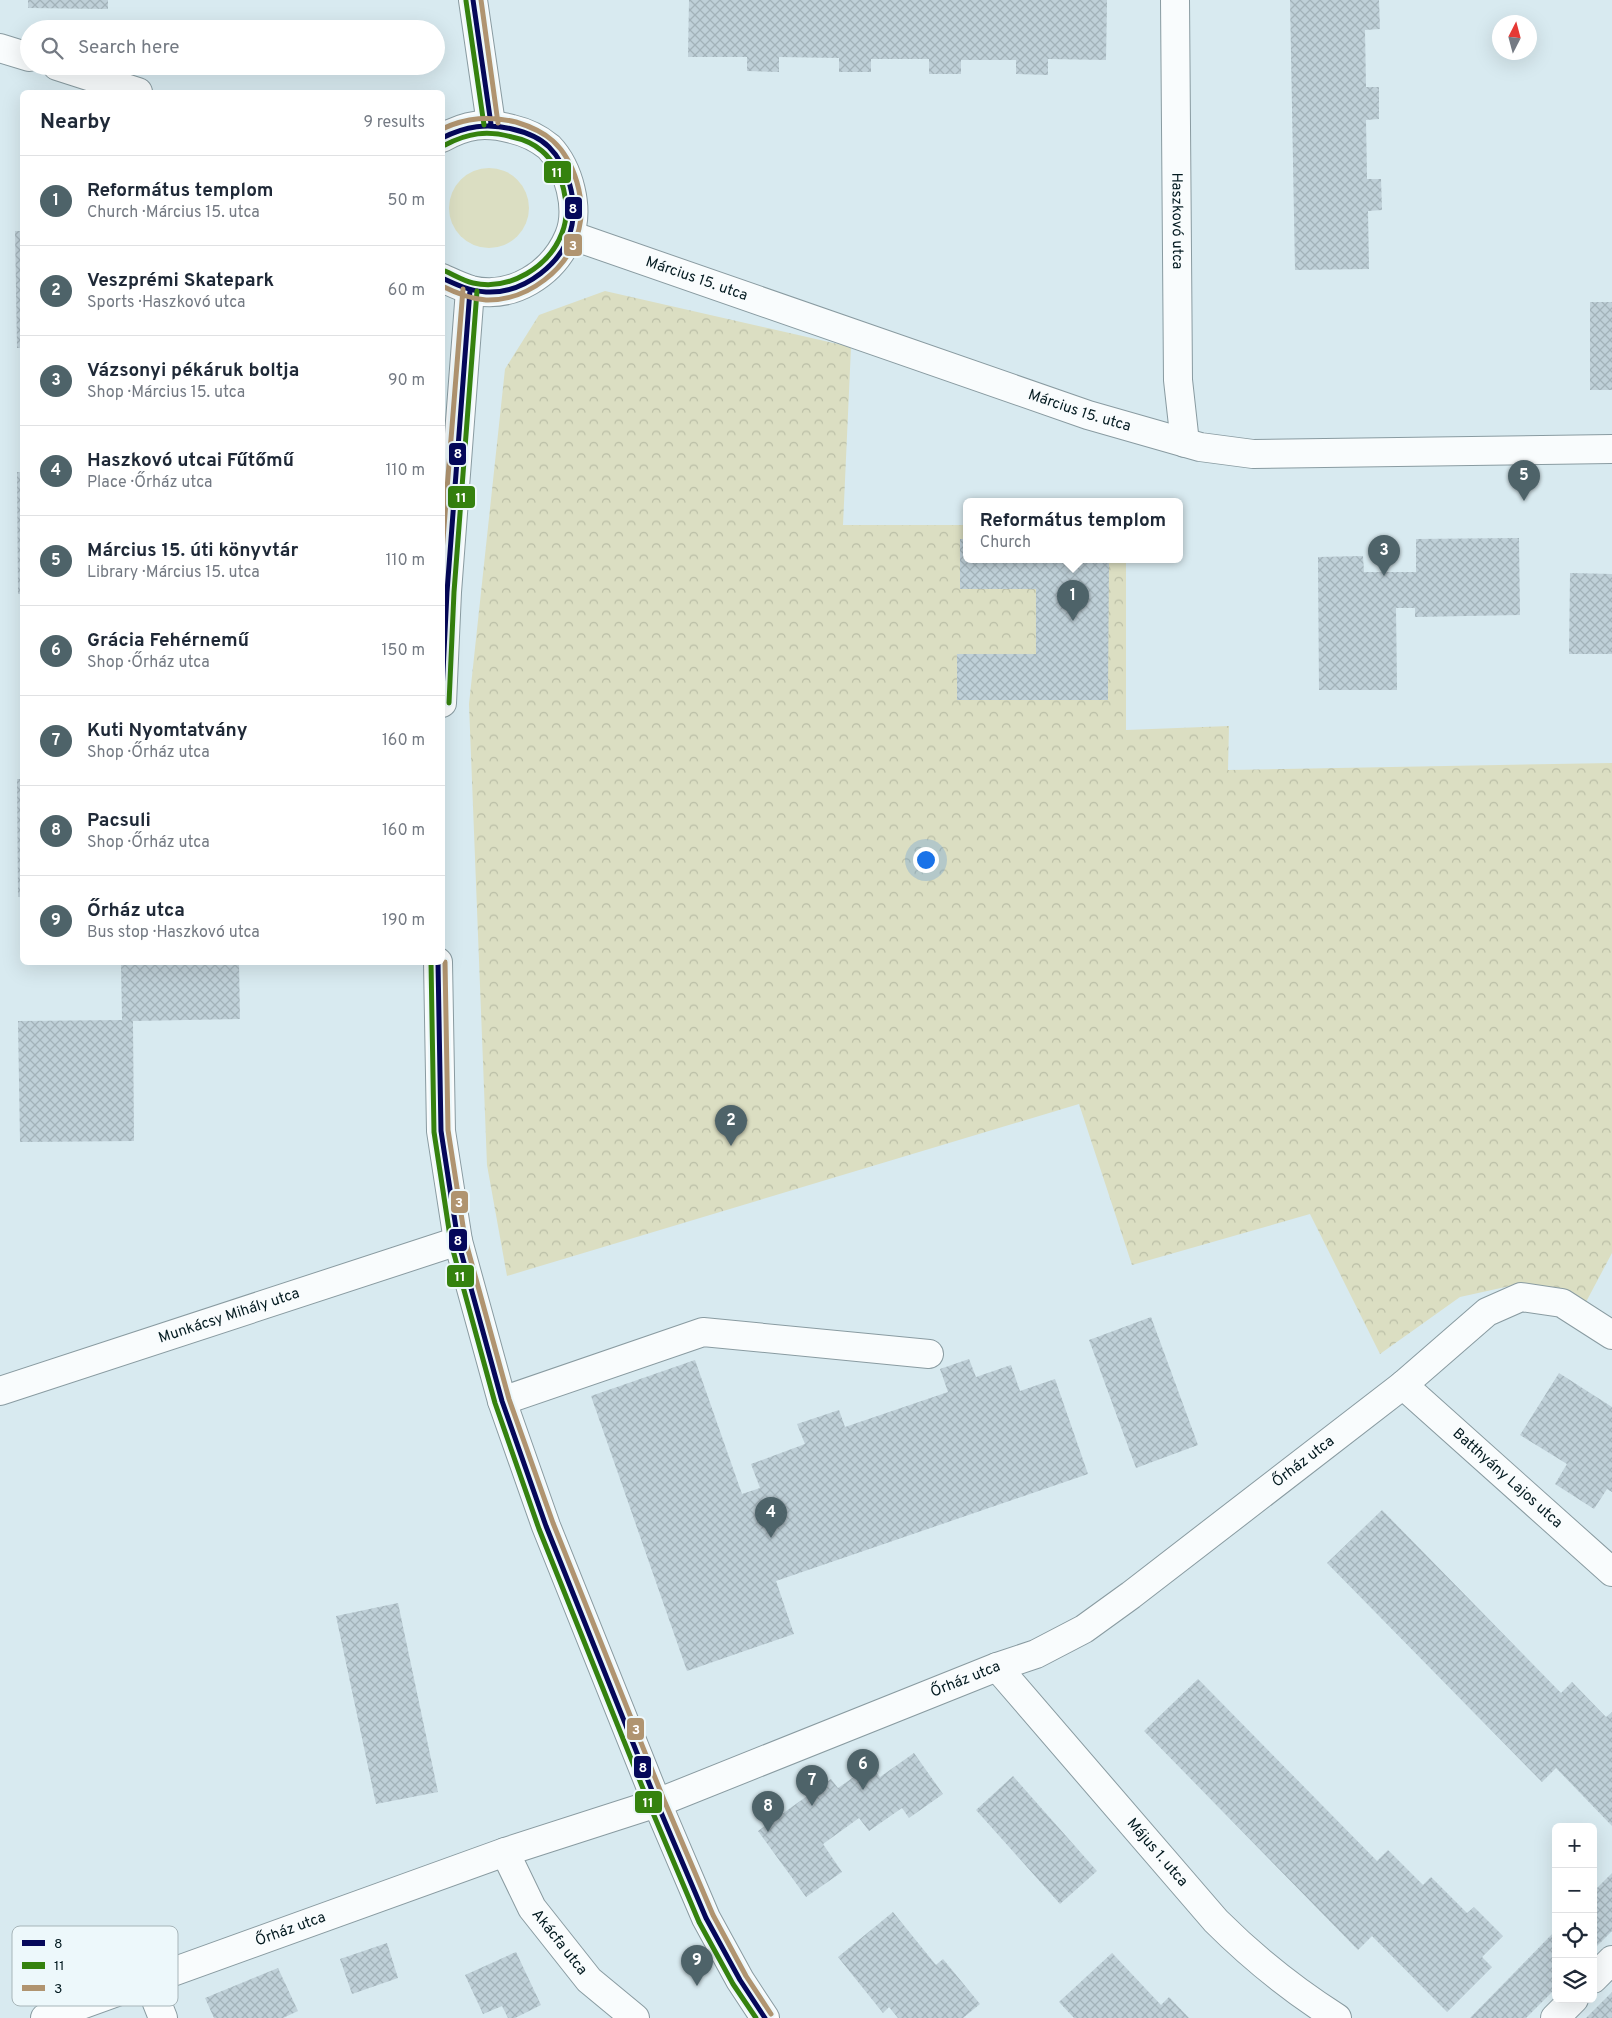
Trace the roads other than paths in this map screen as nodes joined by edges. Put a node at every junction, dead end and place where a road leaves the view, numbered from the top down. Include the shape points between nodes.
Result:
1 (474, 0) edge
2 (1175, 0) edge
3 (0, 48) edge
4 (20, 54) edge
5 (85, 75) edge
6 (132, 90) edge
7 (491, 124) junction
8 (445, 137) edge
9 (570, 235) junction
10 (445, 279) edge
11 (470, 290) junction
12 (1185, 443) junction
13 (1612, 449) edge
14 (445, 636) edge
15 (438, 965) edge
16 (458, 1241) junction
17 (1612, 1336) edge
18 (929, 1354) dead end
19 (1403, 1385) junction
20 (0, 1392) edge
21 (502, 1401) junction
22 (1612, 1572) edge
23 (997, 1667) junction
24 (657, 1803) junction
25 (505, 1852) junction
26 (1612, 1960) edge
27 (178, 1969) edge
28 (1597, 1975) edge
29 (1570, 2003) edge
30 (78, 2006) edge
31 (159, 2006) edge
32 (45, 2018) edge
33 (164, 2018) edge
34 (635, 2018) edge
35 (765, 2018) edge
36 (1337, 2018) edge
37 (1555, 2018) edge

1 - 7 street
2 - 12 street, Haszkovó utca via 1178,380
3 - 4 street
5 - 6 street
7 - 8 street via 467,127
7 - 9 street via 526,132 549,148 560,163 574,208
9 - 11 street via 556,259 536,277 517,288 494,292
9 - 12 street, Március 15. utca via 1079,412
10 - 11 street
11 - 14 street
12 - 13 street, Március 15. utca via 1253,454
15 - 16 street via 441,1131
16 - 20 street, Munkácsy Mihály utca
16 - 21 street
17 - 19 street, Őrház utca via 1562,1303 1521,1298 1487,1312
18 - 21 street via 702,1332
19 - 22 street, Batthyány Lajos utca
19 - 23 street, Őrház utca via 1084,1629 1036,1654
21 - 24 street via 546,1526
23 - 24 street, Őrház utca
23 - 36 street, Május 1. utca via 1216,1921 1281,1979
24 - 25 street, Őrház utca
24 - 35 street via 706,1918
25 - 27 street, Őrház utca
25 - 34 street, Akácfa utca via 532,1908 589,1980
26 - 28 street
29 - 37 street
30 - 32 street, Őrház utca
31 - 33 street

